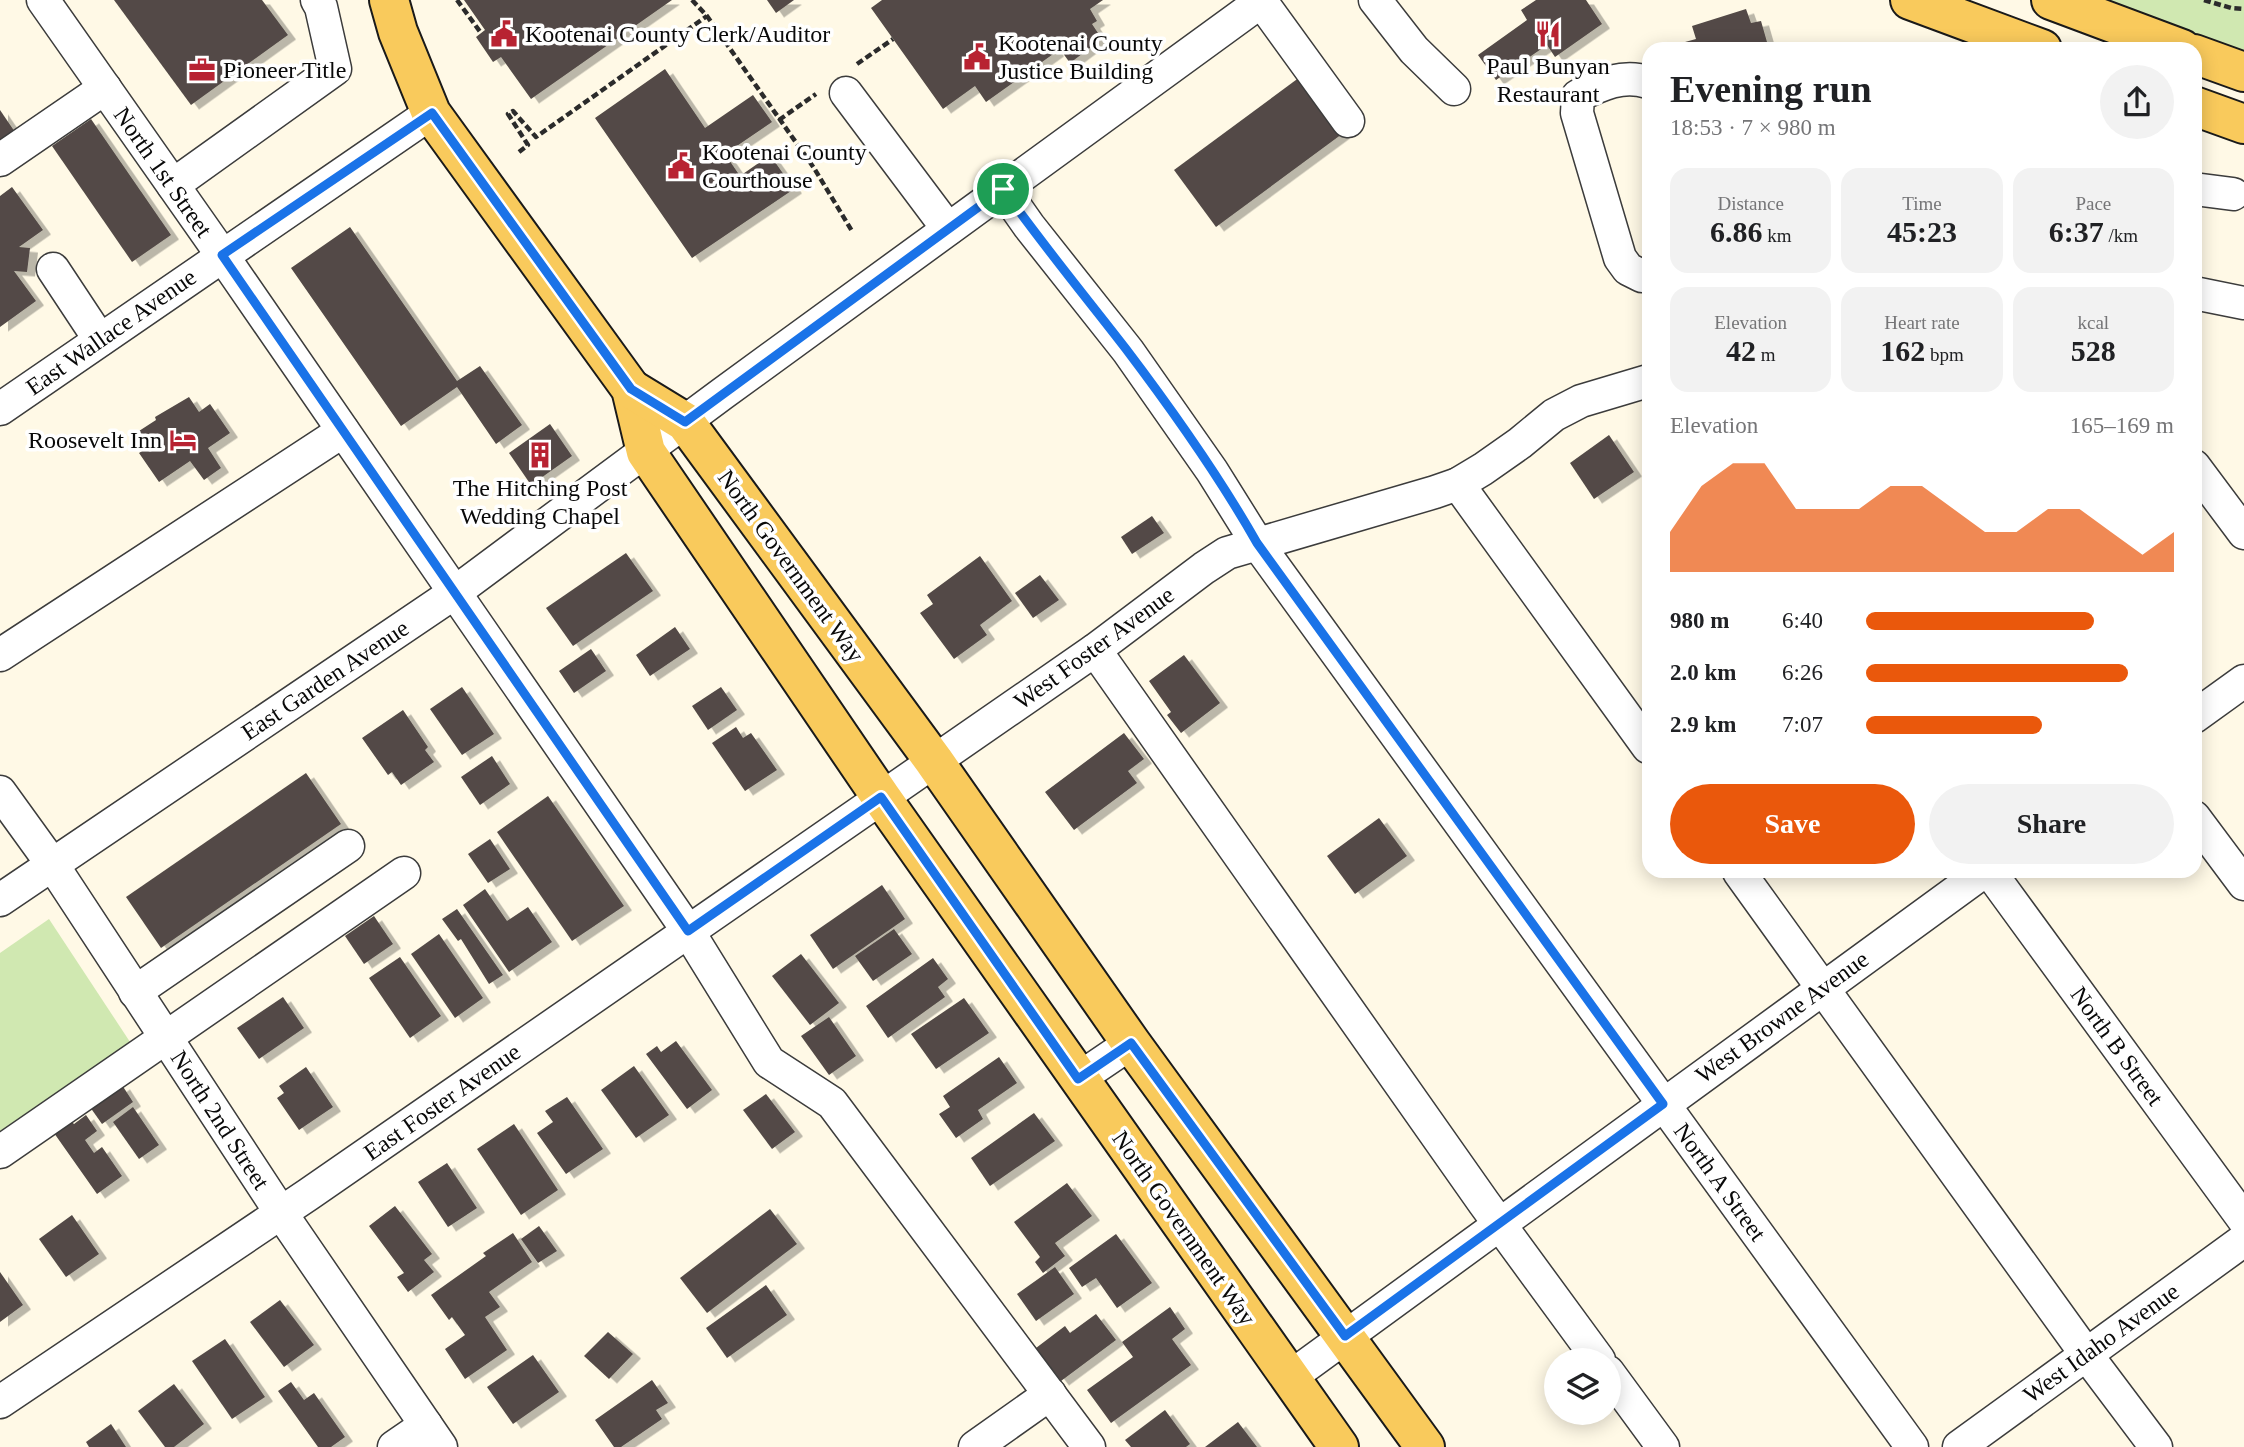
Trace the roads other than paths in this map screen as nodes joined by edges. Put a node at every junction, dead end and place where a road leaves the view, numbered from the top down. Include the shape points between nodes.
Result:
1 (43, 0) edge
2 (317, 0) edge
3 (389, 0) edge
4 (1375, 0) edge
5 (1910, 0) edge
6 (2051, 0) edge
7 (1262, 1) edge
8 (2014, 42) edge
9 (2163, 42) edge
10 (2202, 57) edge
11 (2244, 72) edge
12 (1642, 80) edge
13 (104, 88) junction
14 (1454, 89) dead end
15 (846, 93) dead end
16 (2202, 109) edge
17 (432, 113) junction
18 (1348, 121) dead end
19 (2244, 124) edge
20 (0, 160) edge
21 (173, 185) junction
22 (1003, 189) junction
23 (2202, 190) edge
24 (2233, 194) dead end
25 (948, 229) junction
26 (222, 255) junction
27 (52, 269) dead end
28 (1642, 276) edge
29 (2202, 295) edge
30 (2244, 303) edge
31 (100, 340) junction
32 (631, 389) junction
33 (1642, 389) edge
34 (0, 409) edge
35 (685, 422) junction
36 (343, 431) junction
37 (646, 452) junction
38 (2202, 477) edge
39 (1458, 484) junction
40 (2244, 533) edge
41 (1257, 543) junction
42 (454, 593) junction
43 (1095, 650) junction
44 (0, 655) edge
45 (2244, 681) edge
46 (2202, 711) edge
47 (1642, 739) edge
48 (934, 761) junction
49 (0, 792) edge
50 (881, 797) junction
51 (2202, 828) edge
52 (348, 846) dead end
53 (52, 864) junction
54 (404, 873) dead end
55 (1743, 878) edge
56 (1975, 878) edge
57 (1994, 878) edge
58 (2244, 884) edge
59 (0, 901) edge
60 (688, 931) junction
61 (1823, 988) junction
62 (135, 992) junction
63 (166, 1037) junction
64 (1131, 1043) junction
65 (1078, 1079) junction
66 (1663, 1104) junction
67 (0, 1152) edge
68 (281, 1213) junction
69 (2244, 1220) edge
70 (1499, 1224) junction
71 (2244, 1240) edge
72 (1345, 1336) junction
73 (1590, 1348) edge
74 (2087, 1354) junction
75 (1289, 1378) junction
76 (1621, 1389) edge
77 (1050, 1394) junction
78 (0, 1402) edge
79 (434, 1436) edge
80 (394, 1447) edge
81 (975, 1447) edge
82 (1089, 1447) edge
83 (1339, 1447) edge
84 (1425, 1447) edge
85 (1664, 1447) edge
86 (1912, 1447) edge
87 (1959, 1447) edge
88 (2156, 1447) edge

1 - 13 street, North 1st Street
2 - 21 street via 335,69
3 - 17 main road, North Government Way via 397,32
4 - 14 street via 1414,50
5 - 8 main road
6 - 9 main road
7 - 18 street
7 - 22 street, East Garden Avenue
10 - 11 main road
12 - 28 street via 1605,82 1578,96 1577,113 1620,258
13 - 20 street
13 - 21 street, North 1st Street
15 - 25 street
16 - 19 main road
17 - 26 street, East Wallace Avenue
17 - 32 main road, North Government Way
21 - 26 street, North 1st Street
22 - 25 street, East Garden Avenue
22 - 41 street, North A Street via 1135,361
23 - 24 street
25 - 35 street, East Garden Avenue
26 - 31 street, East Wallace Avenue
26 - 36 street, North 1st Street
27 - 31 street
29 - 30 street
31 - 34 street, East Wallace Avenue
32 - 35 main road, North Government Way
32 - 37 main road, North Government Way
33 - 39 street, West Foster Avenue via 1581,401
35 - 37 street, East Garden Avenue
35 - 48 main road, North Government Way
36 - 42 street, North 1st Street
36 - 44 street
37 - 42 street, East Garden Avenue
37 - 50 main road, North Government Way
38 - 40 street
39 - 41 street, West Foster Avenue
39 - 47 street
41 - 43 street, West Foster Avenue via 1204,568
41 - 66 street, North A Street
42 - 53 street, East Garden Avenue
42 - 60 street, North 1st Street
43 - 48 street, West Foster Avenue
43 - 70 street
45 - 46 street
48 - 50 street
48 - 64 main road, North Government Way
49 - 53 street, North 2nd Street
50 - 60 street, East Foster Avenue
50 - 65 main road, North Government Way
51 - 58 street
52 - 62 street
53 - 59 street, East Garden Avenue
53 - 62 street, North 2nd Street
54 - 63 street
55 - 61 street
56 - 61 street, West Browne Avenue
57 - 69 street, North B Street
60 - 68 street, East Foster Avenue
60 - 77 street, North 1st Street via 769,1062 832,1104
61 - 66 street, West Browne Avenue
61 - 74 street
62 - 63 street, North 2nd Street
63 - 67 street
63 - 68 street, North 2nd Street
64 - 65 street
64 - 72 main road, North Government Way
65 - 75 main road, North Government Way
66 - 70 street, West Browne Avenue
66 - 86 street, North A Street
68 - 78 street, East Foster Avenue
68 - 79 street, North 2nd Street
70 - 72 street, West Browne Avenue
70 - 73 street
71 - 74 street, West Idaho Avenue
72 - 75 street
72 - 84 main road, North Government Way
74 - 87 street, West Idaho Avenue
74 - 88 street
75 - 83 main road, North Government Way
76 - 85 street
77 - 81 street
77 - 82 street, North 1st Street
79 - 80 street

